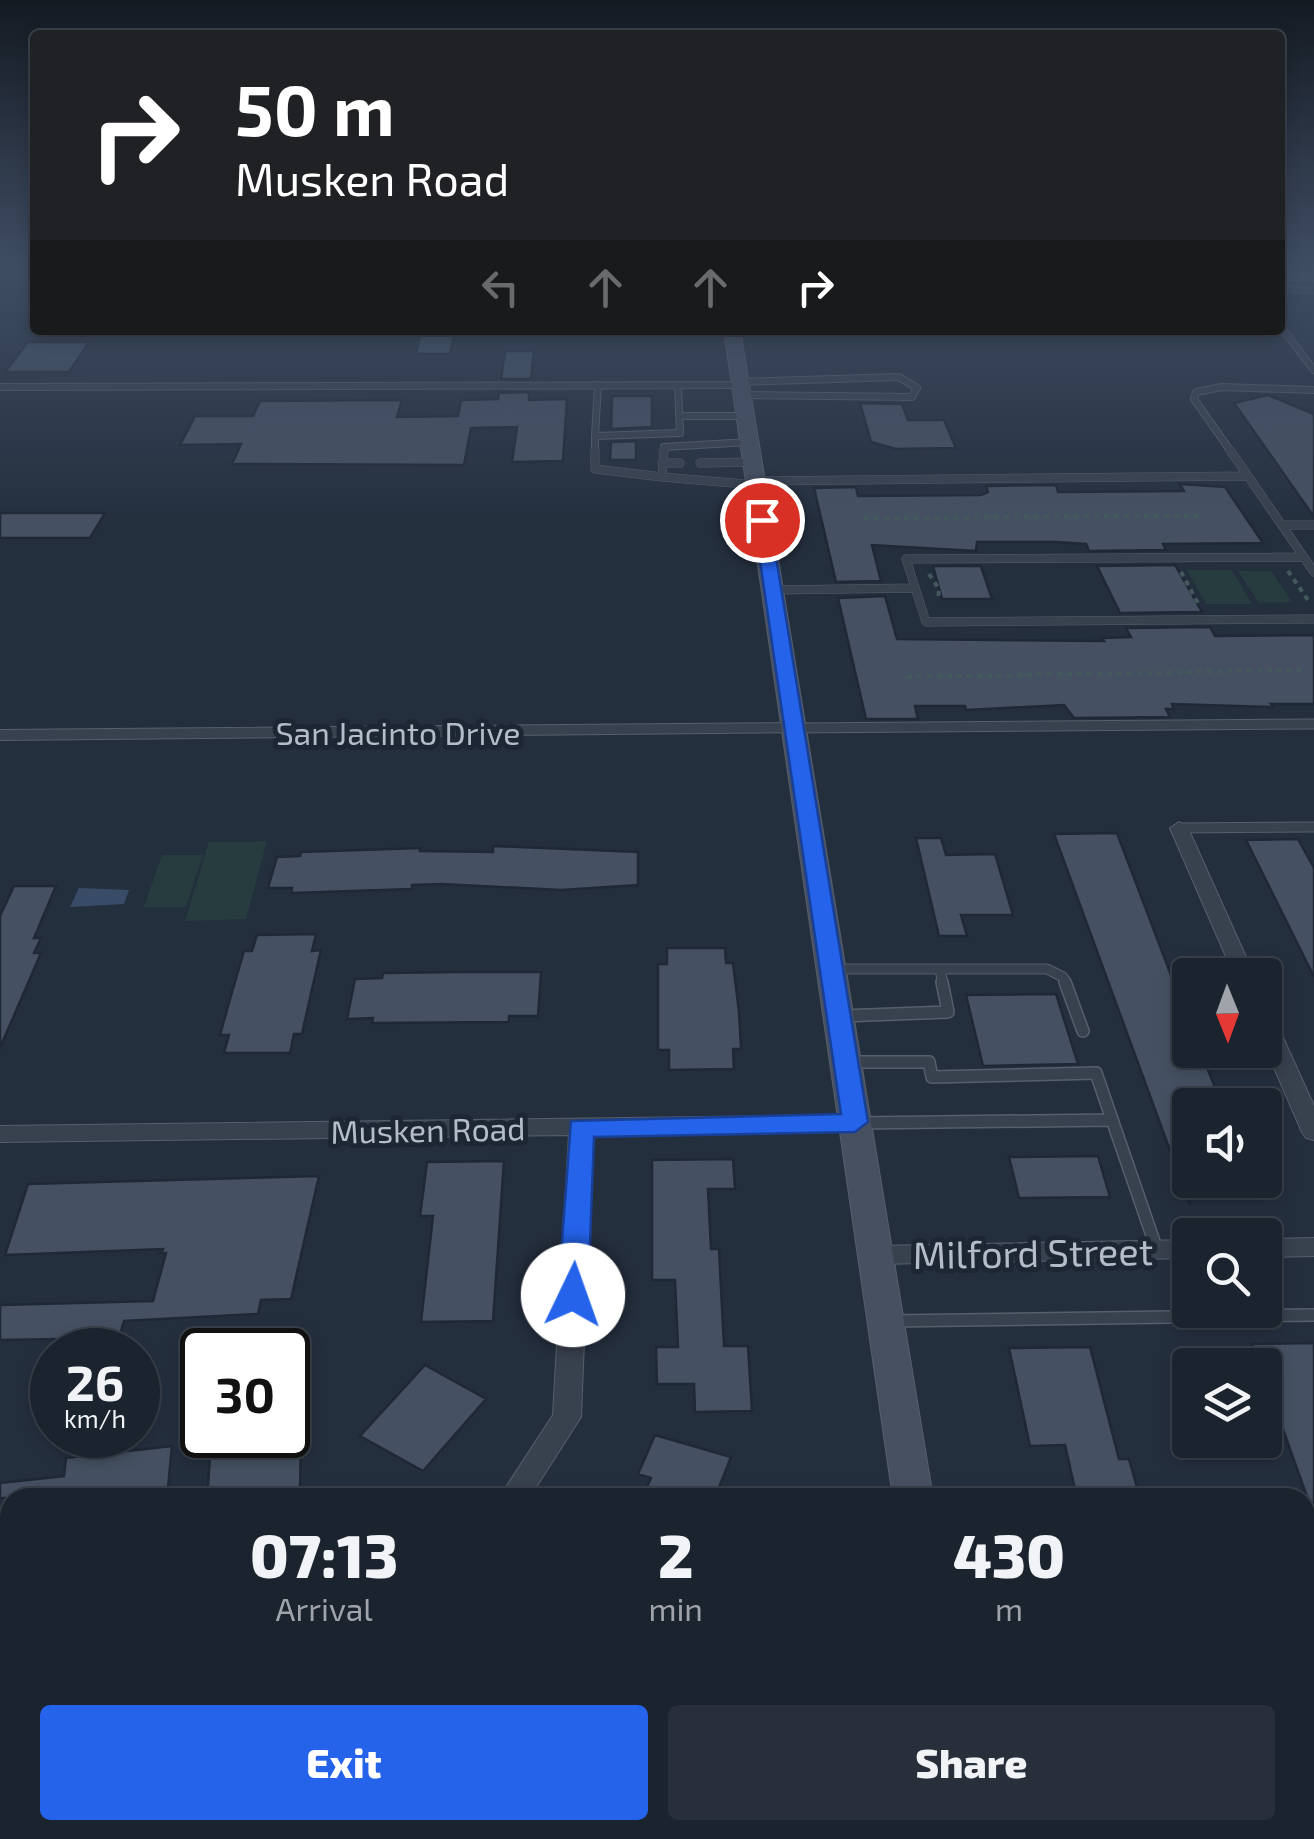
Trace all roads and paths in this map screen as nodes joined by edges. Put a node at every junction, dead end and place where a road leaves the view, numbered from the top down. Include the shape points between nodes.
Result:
1 (735, 353) edge
2 (787, 378) junction
3 (598, 385) junction
4 (678, 385) junction
5 (0, 387) edge
6 (740, 387) junction
7 (1314, 390) edge
8 (792, 398) junction
9 (679, 416) junction
10 (745, 416) junction
11 (595, 436) junction
12 (681, 438) junction
13 (705, 442) junction
14 (704, 462) junction
15 (662, 463) junction
16 (680, 463) dead end
17 (754, 468) junction
18 (1248, 476) junction
19 (662, 477) junction
20 (708, 481) junction
21 (1204, 516) dead end
22 (864, 518) dead end
23 (1282, 525) junction
24 (1314, 526) edge
25 (1304, 557) junction
26 (1176, 562) dead end
27 (1283, 562) dead end
28 (947, 571) dead end
29 (1314, 572) edge
30 (915, 588) junction
31 (774, 590) junction
32 (1181, 605) dead end
33 (1200, 605) junction
34 (937, 607) dead end
35 (1314, 609) edge
36 (1204, 612) dead end
37 (1314, 619) edge
38 (1301, 670) dead end
39 (907, 677) dead end
40 (1314, 724) edge
41 (796, 728) junction
42 (0, 735) edge
43 (1314, 827) edge
44 (1179, 828) joint
45 (1236, 958) edge
46 (832, 969) junction
47 (940, 969) junction
48 (839, 1016) junction
49 (1083, 1032) dead end
50 (1282, 1060) edge
51 (846, 1062) junction
52 (1112, 1120) junction
53 (855, 1122) junction
54 (581, 1128) junction
55 (1314, 1132) edge
56 (0, 1134) edge
57 (1314, 1247) edge
58 (1282, 1248) edge
59 (1158, 1250) junction
60 (1172, 1250) edge
61 (875, 1255) junction
62 (1314, 1314) edge
63 (886, 1322) junction
64 (520, 1488) edge
65 (912, 1488) edge

1 - 6 main road
2 - 6 lane
2 - 8 lane
2 - 8 lane via 899,377 918,388 912,397
3 - 4 lane
3 - 5 lane
3 - 11 lane
4 - 6 lane
4 - 9 lane
6 - 8 lane
6 - 10 main road
7 - 18 lane via 1196,392 1194,399
9 - 10 lane
9 - 12 lane
10 - 17 main road
11 - 12 lane
11 - 19 lane via 596,468
12 - 13 lane
12 - 15 lane via 664,446
13 - 14 lane
13 - 17 lane
14 - 17 lane
14 - 20 lane
15 - 16 lane
15 - 19 lane
17 - 18 lane
17 - 20 lane
17 - 31 main road
18 - 23 lane
19 - 20 lane
21 - 22 path
23 - 24 lane
23 - 25 lane
25 - 29 lane
25 - 30 lane via 906,560
26 - 33 path
27 - 35 path
28 - 34 path via 927,571 939,590
30 - 31 lane
30 - 37 lane via 926,622
31 - 41 main road
32 - 33 path
33 - 36 path
38 - 39 path
40 - 41 lane
41 - 42 street, San Jacinto Drive
41 - 46 main road
43 - 44 lane
44 - 45 street
46 - 47 lane
46 - 48 main road
47 - 48 lane via 948,1012
47 - 49 lane via 1057,972
48 - 51 main road
50 - 55 street
51 - 52 lane via 928,1062 932,1077 1096,1073
51 - 53 main road
52 - 53 lane
52 - 59 lane
53 - 54 street, Musken Road
53 - 61 main road
54 - 56 street, Musken Road
54 - 64 street via 567,1418
57 - 58 street
59 - 60 street, Milford Street
59 - 61 street, Milford Street
61 - 63 main road
62 - 63 lane
63 - 65 main road

